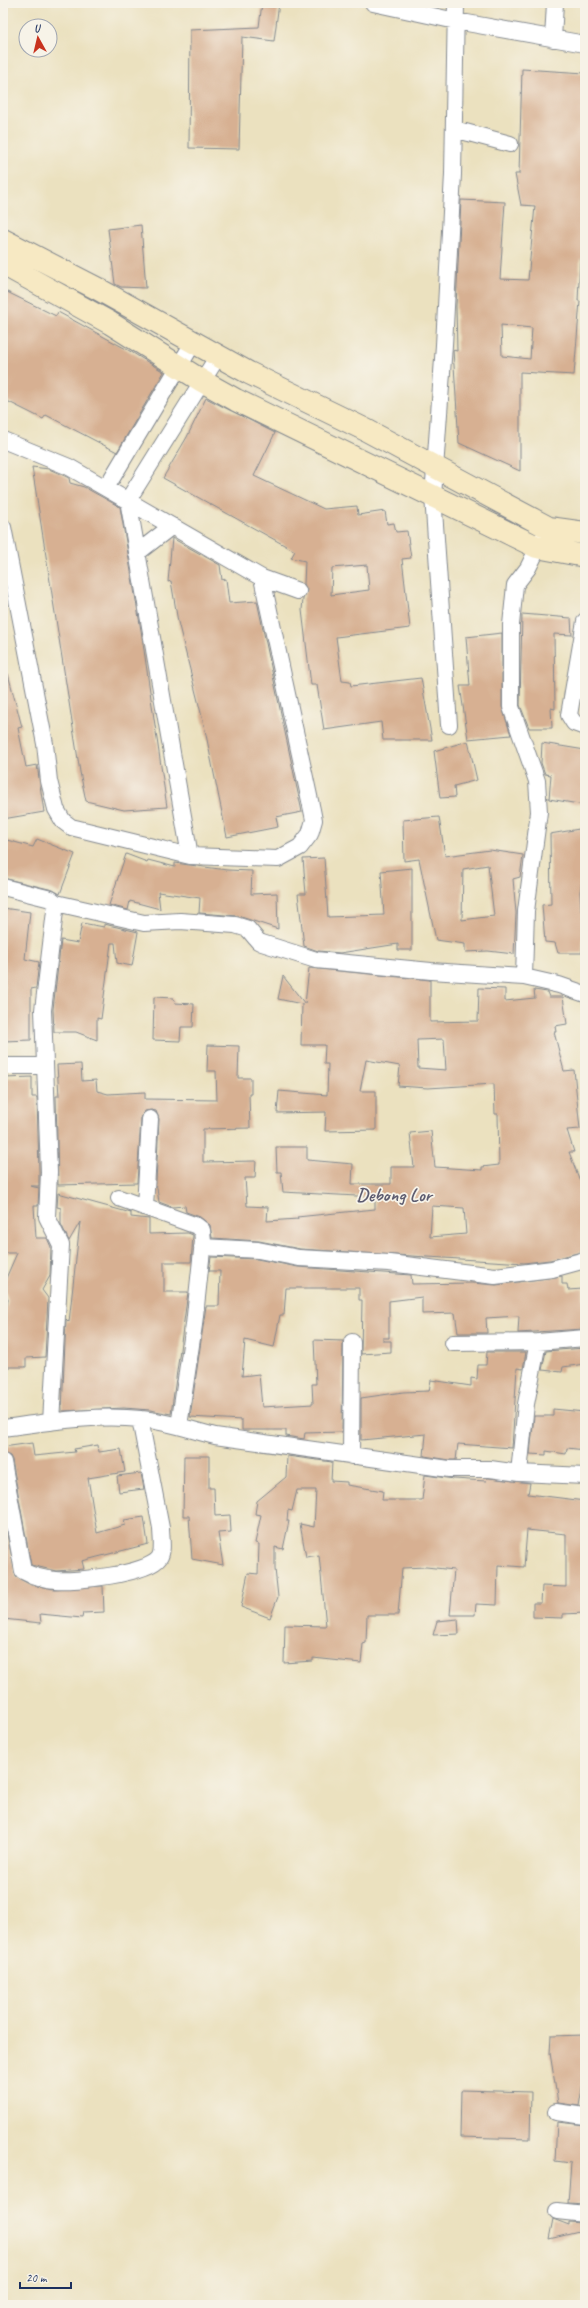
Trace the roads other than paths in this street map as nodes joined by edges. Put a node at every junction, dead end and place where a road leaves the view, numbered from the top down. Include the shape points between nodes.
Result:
1 (373, 3) edge
2 (456, 3) edge
3 (555, 3) edge
4 (456, 21) junction
5 (553, 39) junction
6 (585, 44) edge
7 (454, 129) junction
8 (510, 144) dead end
9 (3, 240) edge
10 (3, 264) edge
11 (192, 343) junction
12 (218, 356) junction
13 (178, 365) junction
14 (202, 381) junction
15 (3, 440) edge
16 (436, 467) junction
17 (106, 488) junction
18 (433, 496) junction
19 (128, 500) junction
20 (172, 526) junction
21 (3, 527) edge
22 (549, 528) junction
23 (585, 534) edge
24 (537, 547) junction
25 (137, 553) junction
26 (585, 556) edge
27 (262, 578) junction
28 (298, 591) dead end
29 (585, 621) edge
30 (449, 725) dead end
31 (585, 727) edge
32 (190, 856) junction
33 (3, 887) edge
34 (56, 903) junction
35 (524, 977) junction
36 (585, 994) edge
37 (3, 1066) edge
38 (44, 1066) junction
39 (150, 1119) dead end
40 (119, 1198) dead end
41 (145, 1207) junction
42 (202, 1247) junction
43 (585, 1260) edge
44 (585, 1338) edge
45 (352, 1342) dead end
46 (538, 1342) junction
47 (453, 1343) dead end
48 (140, 1419) junction
49 (51, 1422) junction
50 (179, 1426) junction
51 (3, 1428) edge
52 (352, 1456) junction
53 (3, 1462) edge
54 (519, 1473) junction
55 (585, 1476) edge
56 (556, 2112) dead end
57 (585, 2116) edge
58 (557, 2211) dead end
59 (585, 2214) edge

1 - 4 street
2 - 4 street
3 - 5 street
4 - 5 street
4 - 7 street
5 - 6 street
7 - 8 street
7 - 16 street
9 - 11 street via 98,289
10 - 13 street via 110,323
11 - 12 street
11 - 13 street
12 - 14 street
12 - 16 street
13 - 14 street
13 - 17 street
14 - 18 street
14 - 19 street
15 - 17 street via 69,467
16 - 18 street
16 - 22 street
17 - 19 street
18 - 24 street
18 - 30 street
19 - 20 street
19 - 25 street
20 - 25 street
20 - 27 street
21 - 32 street via 56,809 63,821 71,827
22 - 23 street
22 - 24 street
24 - 26 street
24 - 35 street via 528,568 515,585 511,624 511,707 538,781 539,812 526,911
25 - 32 street
27 - 28 street
27 - 32 street via 314,820 310,834 300,847 278,859
29 - 31 street via 569,715 574,723
33 - 34 street via 51,899
34 - 35 street via 144,923 180,920 235,925 248,929 262,943 316,960
34 - 38 street via 44,992
35 - 36 street
37 - 38 street
38 - 49 street via 49,1172 47,1217 61,1246
39 - 41 street
40 - 41 street
41 - 42 street via 197,1226 202,1230
42 - 43 street via 258,1250 299,1258 389,1263 495,1276 552,1269
42 - 50 street via 194,1325
44 - 46 street
45 - 52 street
46 - 47 street
46 - 54 street via 526,1404
48 - 49 street
48 - 50 street
48 - 53 street via 162,1544 160,1558 142,1568 112,1576 55,1580 29,1575 23,1571
49 - 51 street
50 - 52 street via 215,1436
52 - 54 street via 449,1469 490,1469
54 - 55 street
56 - 57 street
58 - 59 street

